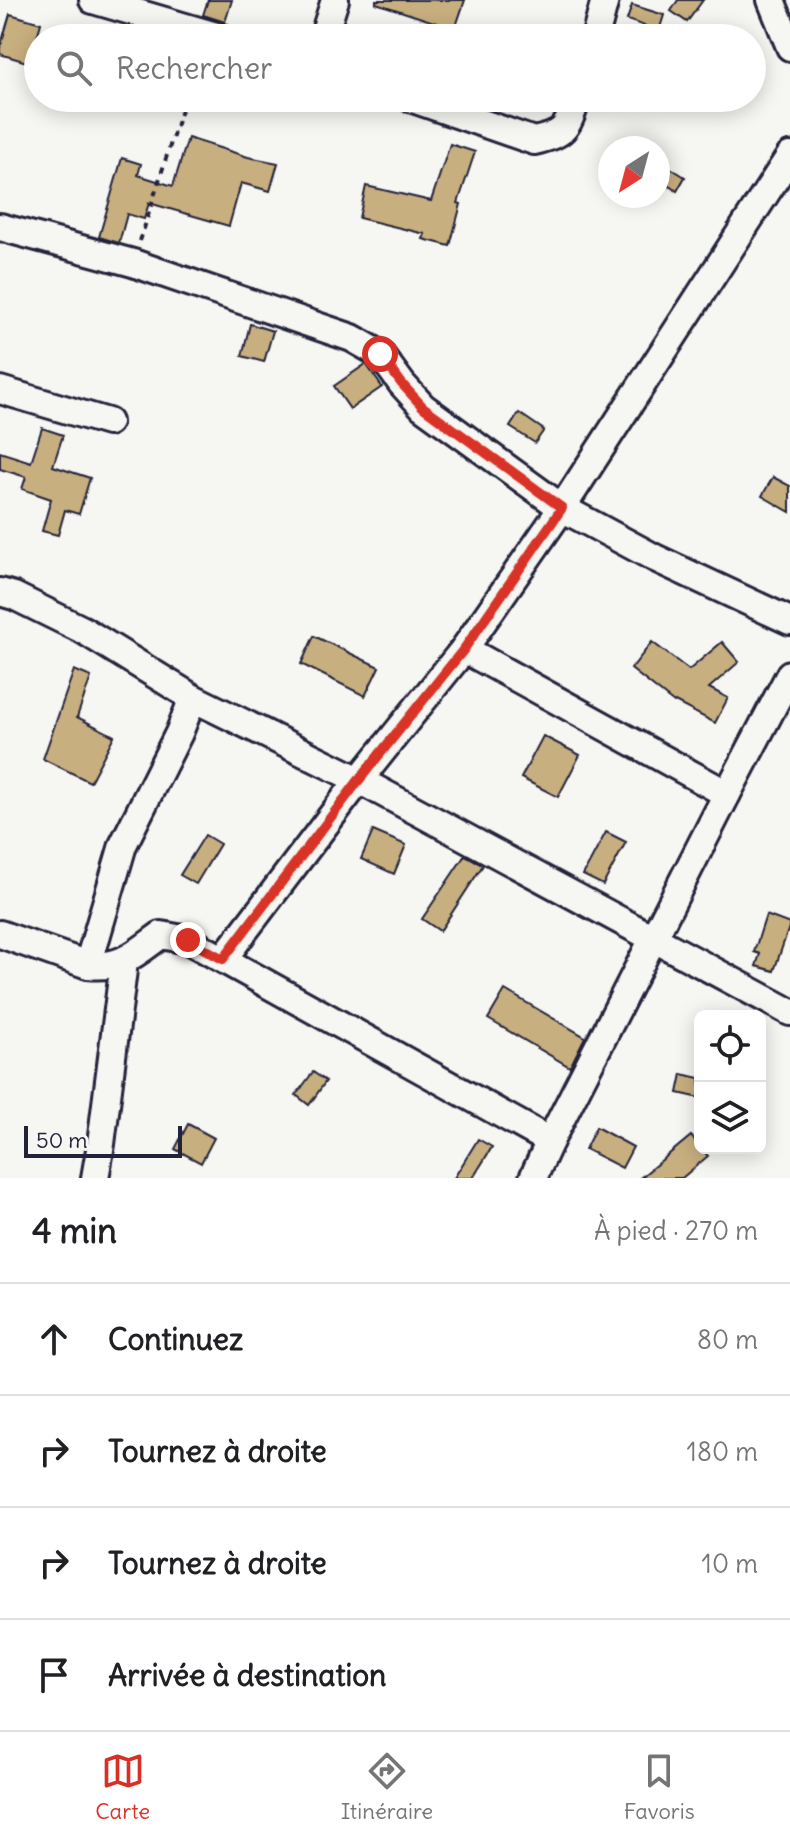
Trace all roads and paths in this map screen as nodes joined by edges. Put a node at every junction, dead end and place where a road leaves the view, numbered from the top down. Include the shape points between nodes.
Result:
1 (93, 0) edge
2 (335, 0) edge
3 (605, 0) edge
4 (771, 0) edge
5 (175, 24) edge
6 (327, 24) edge
7 (599, 24) edge
8 (790, 47) edge
9 (181, 112) edge
10 (450, 112) edge
11 (573, 112) edge
12 (790, 156) edge
13 (2, 235) edge
14 (133, 263) junction
15 (0, 390) edge
16 (108, 422) dead end
17 (562, 508) junction
18 (0, 592) edge
19 (790, 621) edge
20 (464, 649) junction
21 (790, 674) edge
22 (193, 698) junction
23 (359, 780) junction
24 (727, 794) junction
25 (0, 934) edge
26 (653, 938) junction
27 (223, 959) junction
28 (124, 962) junction
29 (88, 965) junction
30 (790, 1012) edge
31 (550, 1141) junction
32 (95, 1178) edge
33 (533, 1178) edge

1 - 5 street
2 - 6 street
3 - 7 street
4 - 8 street
9 - 14 path
10 - 11 street via 534,141 555,137
12 - 17 street
13 - 14 street
14 - 17 street via 352,338 380,354 423,407
15 - 16 street
17 - 19 street
17 - 20 street
18 - 22 street via 83,630
20 - 23 street
20 - 24 street
21 - 24 street
22 - 23 street
22 - 29 street via 123,845
23 - 26 street
23 - 27 street
24 - 26 street
25 - 29 street
26 - 30 street
26 - 31 street
27 - 28 street via 188,940 161,935
27 - 31 street
28 - 29 street
28 - 32 street
31 - 33 street

